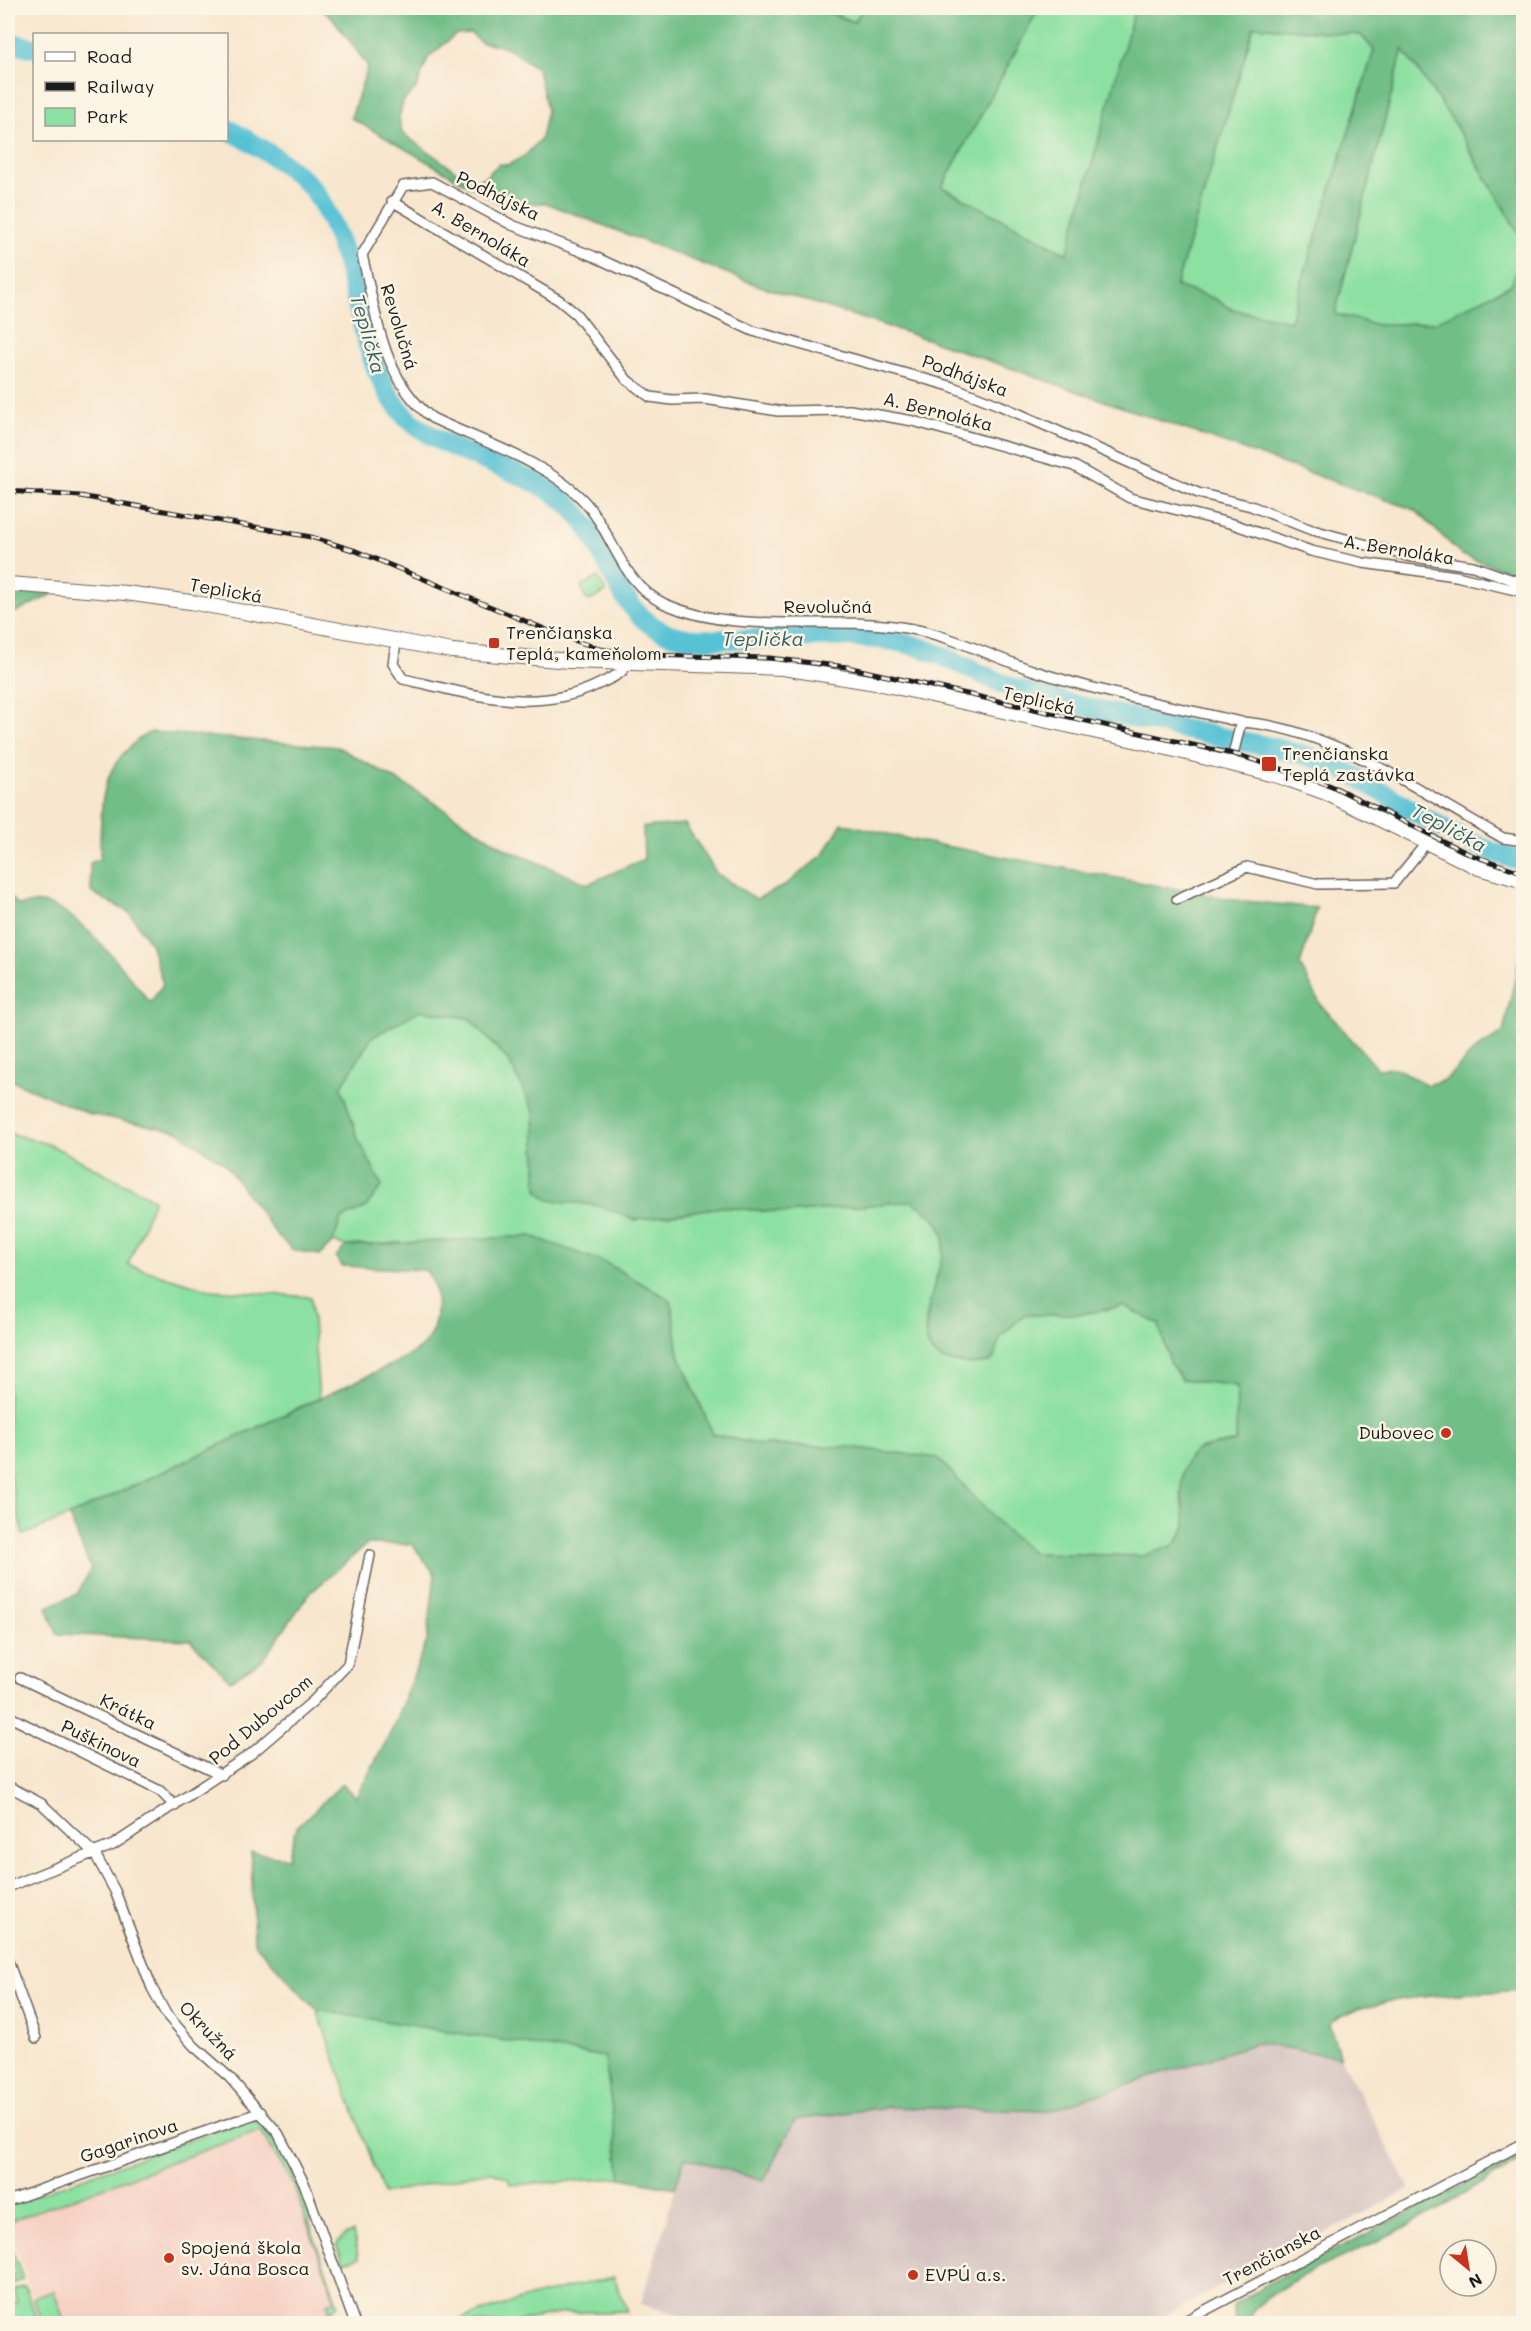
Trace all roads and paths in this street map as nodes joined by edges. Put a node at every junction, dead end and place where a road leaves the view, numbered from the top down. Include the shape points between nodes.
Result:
1 (403, 186) joint
2 (392, 201) junction
3 (8, 584) edge
4 (1524, 584) edge
5 (1524, 592) edge
6 (396, 642) junction
7 (628, 663) junction
8 (1240, 725) junction
9 (1233, 757) junction
10 (1524, 841) edge
11 (1427, 842) junction
12 (1524, 881) edge
13 (1176, 898) dead end
14 (370, 1555) dead end
15 (20, 1678) dead end
16 (8, 1716) edge
17 (222, 1775) junction
18 (8, 1786) edge
19 (176, 1806) junction
20 (95, 1854) junction
21 (8, 1887) edge
22 (8, 1961) edge
23 (36, 2038) dead end
24 (261, 2112) junction
25 (1524, 2142) edge
26 (8, 2201) edge
27 (355, 2324) edge
28 (1179, 2324) edge

1 - 2 street, Revolučná
1 - 4 street, Podhájska via 432,182 512,225 593,256 753,331 950,386 1198,493 1251,506 1309,529 1408,556 1473,566
2 - 5 street, A. Bernoláka via 559,300 576,314 627,380 650,397 705,399 778,411 850,410 913,421 1074,466 1130,498 1233,524 1311,551
2 - 8 street, Revolučná via 362,255 386,352 398,381 432,418 559,479 583,500 634,582 650,596 677,608 741,621 877,623 909,628 1083,686
3 - 6 main road, Teplická via 190,602
6 - 7 main road, Teplická via 518,657
6 - 7 street via 393,664 403,679 499,700 565,696 624,671
7 - 9 main road, Teplická via 733,665 831,675
8 - 9 street
8 - 10 street, Revolučná via 1264,723 1351,752 1503,838
9 - 11 main road, Teplická via 1326,794
11 - 12 main road, Teplická via 1479,868
11 - 13 street via 1394,883 1318,884 1247,867
14 - 17 street, Pod Dubovcom via 348,1664 313,1701
15 - 17 street, Krátka
16 - 19 street, Puškinova via 160,1791
17 - 19 street, Pod Dubovcom
18 - 20 street, Okružná via 42,1804
19 - 20 street, Pod Dubovcom
20 - 21 street, Pod Dubovcom
20 - 24 street, Okružná via 115,1891 166,2014
22 - 23 street
24 - 26 street, Gagarinova
24 - 27 street, Okružná via 278,2133 304,2183
25 - 28 street, Trenčianska

